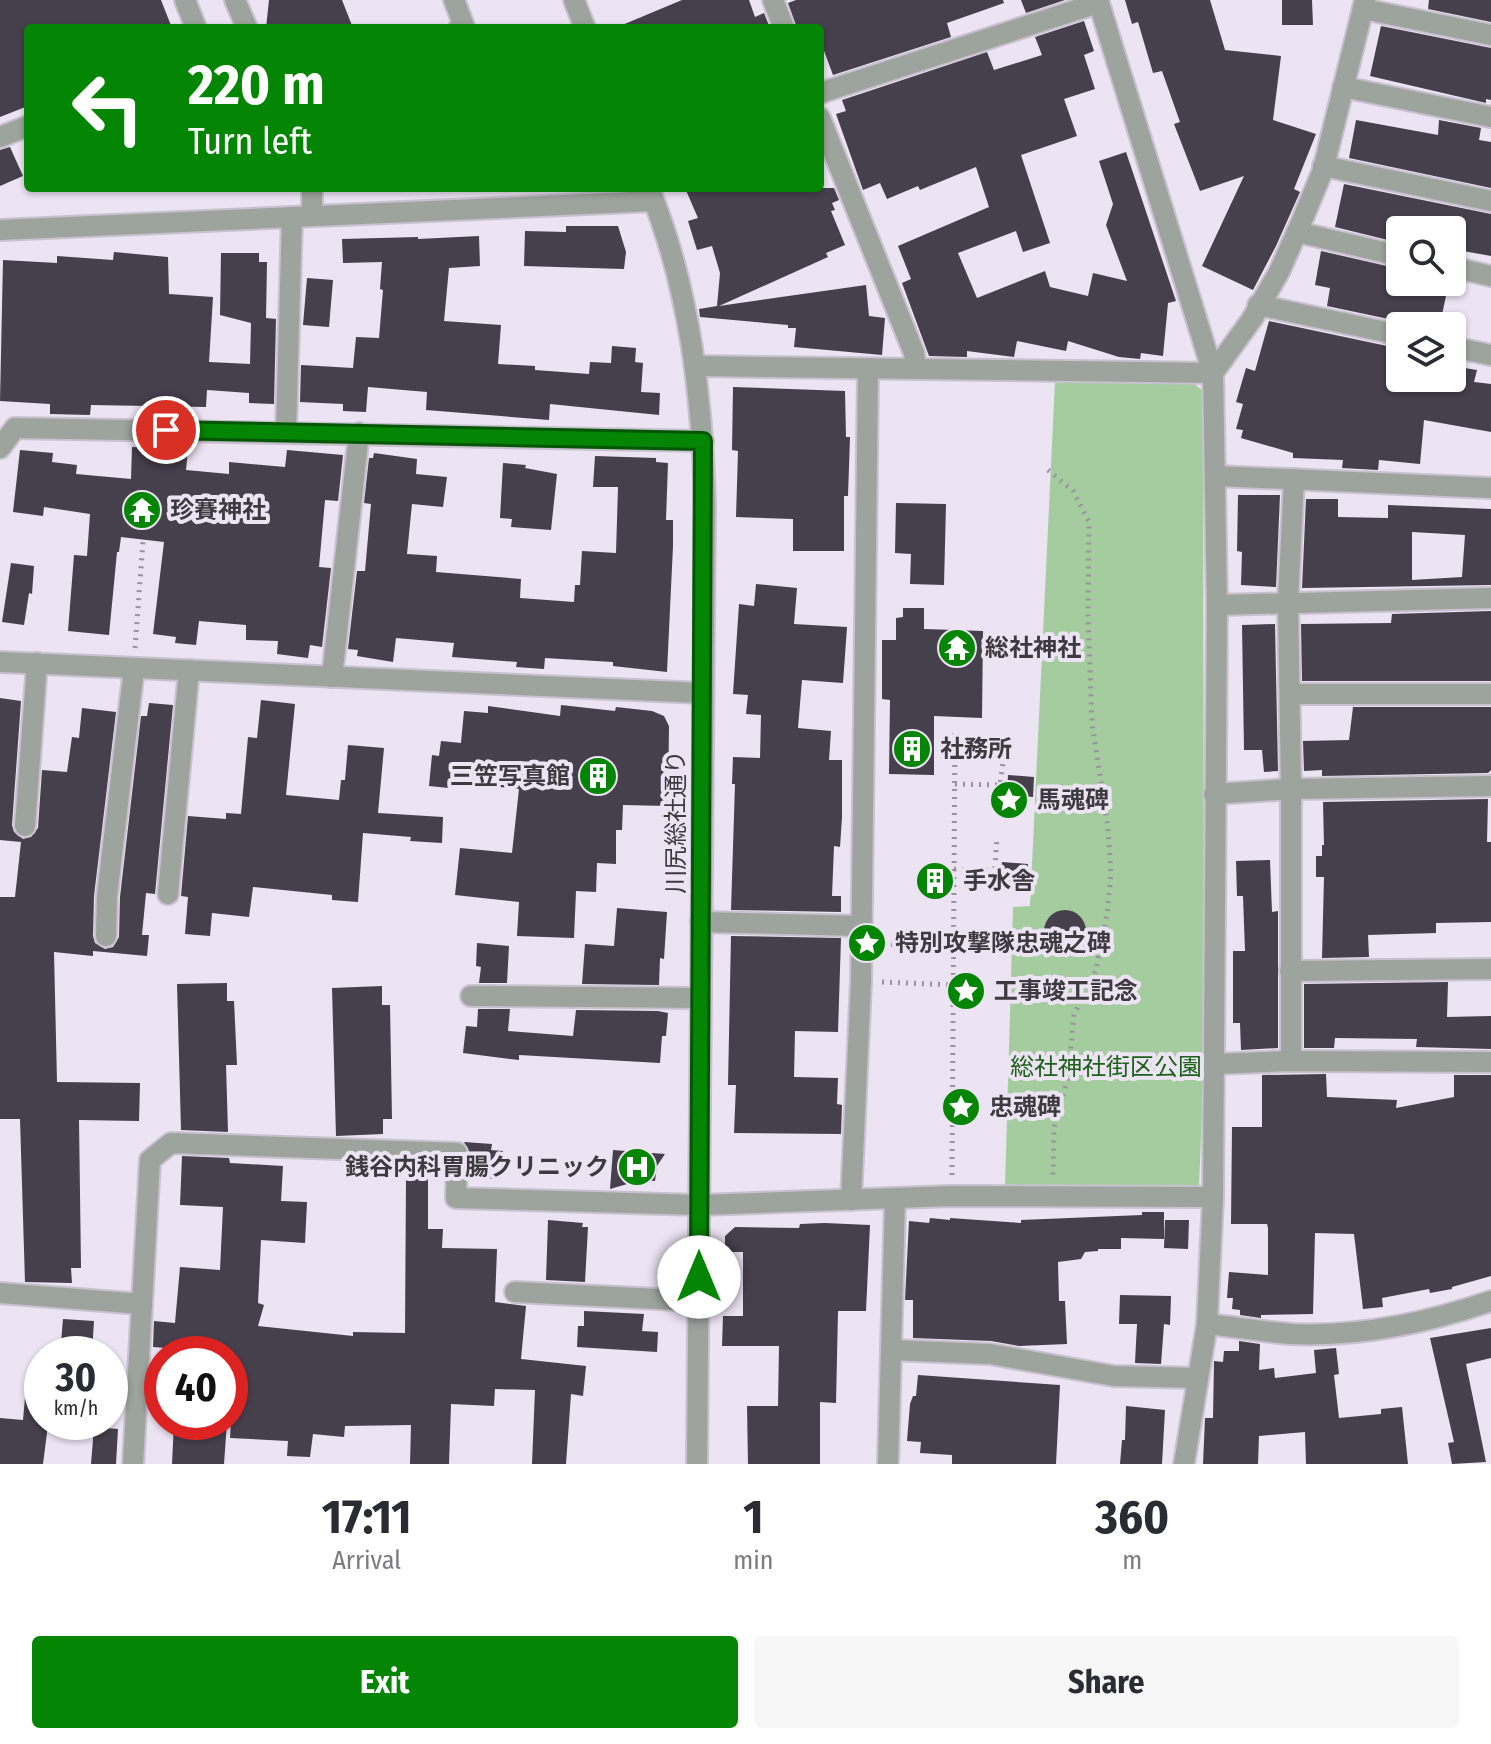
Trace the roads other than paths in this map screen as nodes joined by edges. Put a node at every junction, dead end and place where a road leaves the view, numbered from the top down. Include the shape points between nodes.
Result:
1 (185, 0) edge
2 (235, 0) edge
3 (454, 0) edge
4 (574, 0) edge
5 (773, 0) edge
6 (1098, 1) edge
7 (1364, 5) edge
8 (194, 24) edge
9 (245, 24) edge
10 (463, 24) edge
11 (583, 24) edge
12 (782, 24) edge
13 (1491, 35) edge
14 (1343, 87) junction
15 (824, 92) edge
16 (1491, 117) edge
17 (24, 128) edge
18 (824, 128) edge
19 (0, 137) edge
20 (1323, 166) junction
21 (311, 192) edge
22 (652, 194) edge
23 (1491, 201) edge
24 (302, 217) junction
25 (0, 230) edge
26 (1297, 232) junction
27 (1386, 253) edge
28 (1466, 270) edge
29 (1491, 276) edge
30 (1258, 305) junction
31 (1386, 332) edge
32 (1466, 350) edge
33 (1491, 355) edge
34 (697, 366) junction
35 (916, 368) junction
36 (868, 369) junction
37 (1213, 373) junction
38 (286, 432) junction
39 (359, 433) junction
40 (3, 439) edge
41 (703, 441) junction
42 (1216, 476) junction
43 (1294, 479) junction
44 (1491, 488) edge
45 (1491, 598) edge
46 (1288, 601) junction
47 (1217, 605) junction
48 (0, 662) edge
49 (37, 663) junction
50 (134, 668) junction
51 (189, 670) junction
52 (332, 677) junction
53 (703, 693) junction
54 (1290, 694) junction
55 (1491, 694) edge
56 (1491, 786) edge
57 (1291, 789) junction
58 (1214, 794) junction
59 (25, 826) dead end
60 (168, 894) dead end
61 (701, 922) junction
62 (861, 926) junction
63 (106, 936) dead end
64 (1491, 969) edge
65 (1290, 971) junction
66 (471, 996) dead end
67 (701, 998) junction
68 (1291, 1061) junction
69 (1491, 1062) edge
70 (1215, 1064) junction
71 (1213, 1197) junction
72 (895, 1199) junction
73 (851, 1200) junction
74 (700, 1205) junction
75 (515, 1292) dead end
76 (0, 1293) edge
77 (699, 1301) junction
78 (1491, 1301) edge
79 (142, 1304) junction
80 (1207, 1324) junction
81 (891, 1350) junction
82 (1198, 1378) junction
83 (133, 1464) edge
84 (697, 1464) edge
85 (888, 1464) edge
86 (1184, 1464) edge

1 - 8 street
2 - 9 street
3 - 10 street
4 - 11 street
5 - 12 street
6 - 15 street
6 - 37 street
7 - 13 street
7 - 14 street
14 - 16 street
14 - 20 street
17 - 19 street
18 - 35 street
20 - 23 street
20 - 26 street
21 - 24 street
22 - 24 street
22 - 34 street, 川尻総社通り via 688,315
24 - 25 street
24 - 38 street
26 - 27 street
26 - 30 street
28 - 29 street
30 - 31 street
30 - 37 street
32 - 33 street
34 - 36 street
34 - 41 street, 川尻総社通り
35 - 36 street
35 - 37 street
36 - 62 street
37 - 42 street
38 - 39 street
38 - 40 street via 15,428
39 - 41 street
39 - 52 street
41 - 53 street, 川尻総社通り
42 - 43 street
42 - 47 street
43 - 44 street
43 - 46 street
45 - 46 street
46 - 47 street
46 - 54 street
47 - 58 street
48 - 49 street
49 - 50 street
49 - 59 street
50 - 51 street
50 - 63 street
51 - 52 street
51 - 60 street
52 - 53 street
53 - 61 street, 川尻総社通り
54 - 55 street
54 - 57 street
56 - 57 street
57 - 58 street
57 - 65 street
58 - 70 street
61 - 62 street
61 - 67 street, 川尻総社通り
62 - 73 street
64 - 65 street
65 - 68 street
66 - 67 street
67 - 74 street, 川尻総社通り
68 - 69 street
68 - 70 street
70 - 71 street
71 - 72 street
71 - 80 street
72 - 73 street
72 - 81 street
73 - 74 street
74 - 77 street, 川尻総社通り
74 - 79 street via 456,1198 457,1153 171,1143 150,1160
75 - 77 street
76 - 79 street
77 - 84 street, 川尻総社通り
78 - 80 street via 1382,1329 1293,1334
79 - 83 street
80 - 82 street
81 - 82 street via 990,1354 1114,1376
81 - 85 street
82 - 86 street

